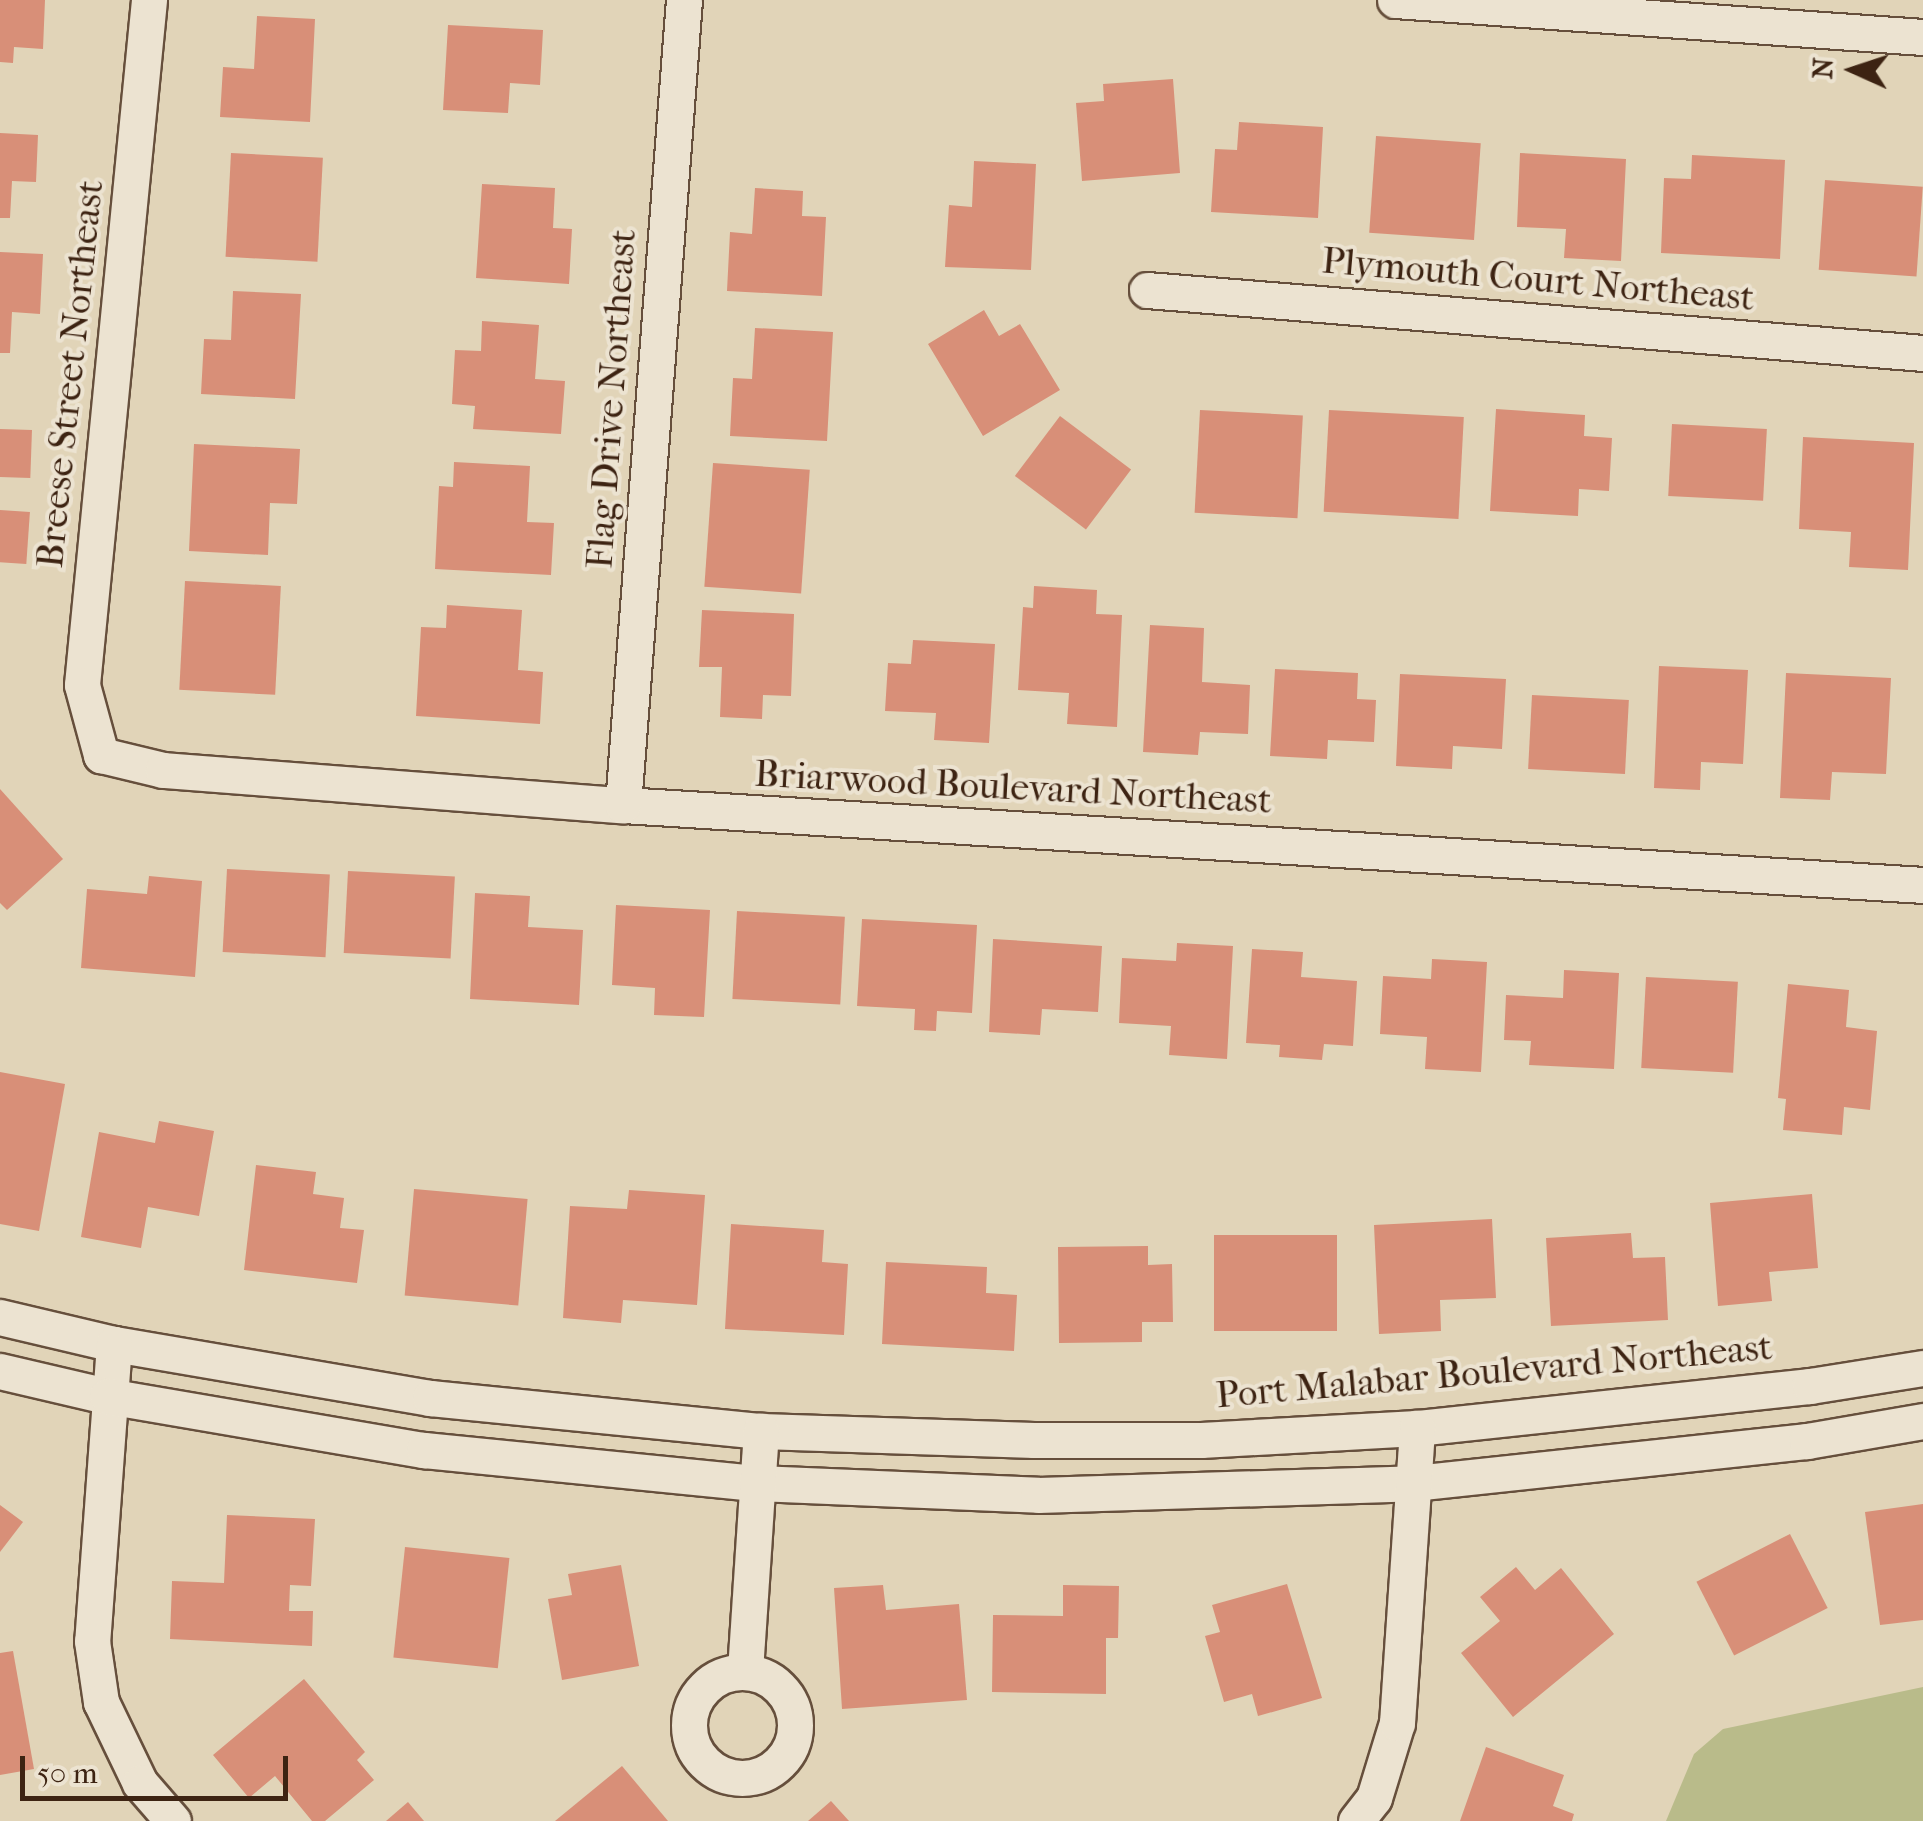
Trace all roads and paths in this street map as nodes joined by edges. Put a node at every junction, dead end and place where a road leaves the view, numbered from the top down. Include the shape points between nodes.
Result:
1 (149, 0) edge
2 (684, 0) edge
3 (1395, 0) edge
4 (1923, 37) edge
5 (1146, 290) dead end
6 (1923, 353) edge
7 (100, 755) joint
8 (623, 806) junction
9 (1923, 885) edge
10 (0, 1317) edge
11 (114, 1344) junction
12 (1923, 1368) edge
13 (0, 1371) edge
14 (108, 1396) junction
15 (1923, 1421) edge
16 (1417, 1428) junction
17 (760, 1431) junction
18 (1414, 1483) junction
19 (757, 1484) junction
20 (745, 1672) dead end
21 (173, 1821) edge
22 (1356, 1821) edge

1 - 7 street, Breese Street Northeast via 82,684
2 - 8 street, Flag Drive Northeast
3 - 4 street
5 - 6 street, Plymouth Court Northeast
7 - 8 street, Briarwood Boulevard Northeast via 163,770
8 - 9 street, Briarwood Boulevard Northeast
10 - 11 street, Port Malabar Boulevard Northeast
11 - 14 street
11 - 17 street, Port Malabar Boulevard Northeast via 430,1398
12 - 16 street, Port Malabar Boulevard Northeast
13 - 14 street
14 - 19 street via 424,1450
14 - 21 street via 92,1642 101,1702 140,1783
15 - 18 street via 1807,1441
16 - 17 street, Port Malabar Boulevard Northeast via 1201,1440
16 - 18 street
17 - 19 street
18 - 19 street via 1038,1495
18 - 22 street via 1397,1722 1374,1798
19 - 20 street

